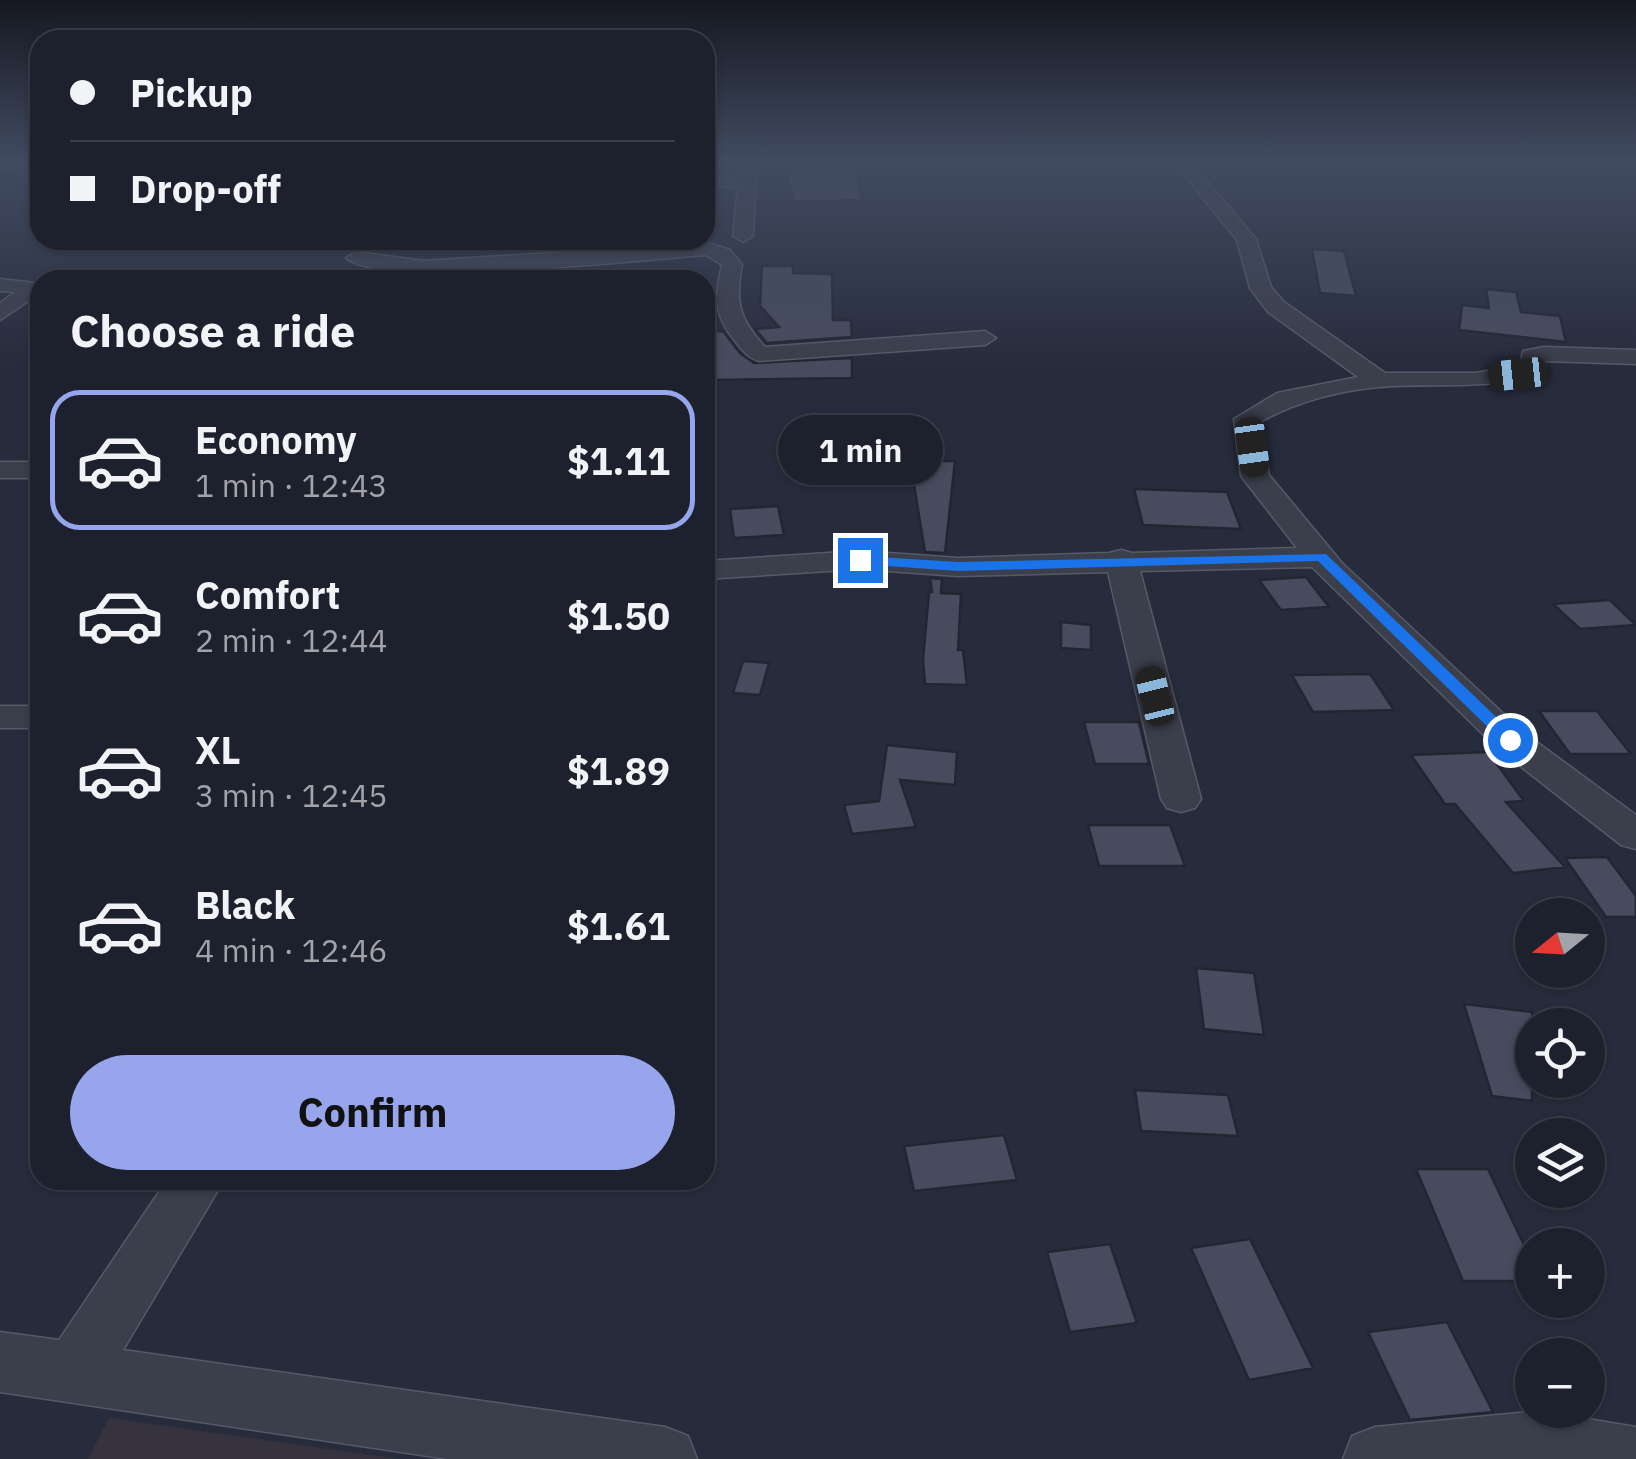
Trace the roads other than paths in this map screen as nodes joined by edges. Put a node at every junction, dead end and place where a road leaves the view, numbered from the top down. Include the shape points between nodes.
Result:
1 (744, 230) edge
2 (1239, 230) edge
3 (744, 236) dead end
4 (363, 250) edge
5 (691, 250) edge
6 (711, 250) edge
7 (0, 286) edge
8 (0, 312) edge
9 (985, 338) dead end
10 (1636, 357) edge
11 (1379, 380) junction
12 (0, 470) edge
13 (30, 470) edge
14 (1321, 557) junction
15 (1121, 560) junction
16 (715, 569) edge
17 (0, 717) edge
18 (30, 717) edge
19 (1181, 799) dead end
20 (1636, 835) edge
21 (191, 1190) edge
22 (0, 1362) edge
23 (75, 1371) junction
24 (665, 1459) edge
25 (1374, 1459) edge
26 (1636, 1459) edge

1 - 3 street
2 - 11 street via 1261,288 1276,307
4 - 5 street via 349,264 424,266
6 - 9 street via 732,265 724,299 728,322 758,354
7 - 8 street via 30,291
10 - 11 street via 1544,354 1531,356 1532,369 1518,374
11 - 14 street via 1286,398 1248,419 1256,476
12 - 13 street
14 - 15 street
14 - 20 street via 1510,740
15 - 16 street via 958,566 860,560
15 - 19 street
17 - 18 street
21 - 23 street
22 - 23 street
23 - 24 street
25 - 26 street via 1540,1443

